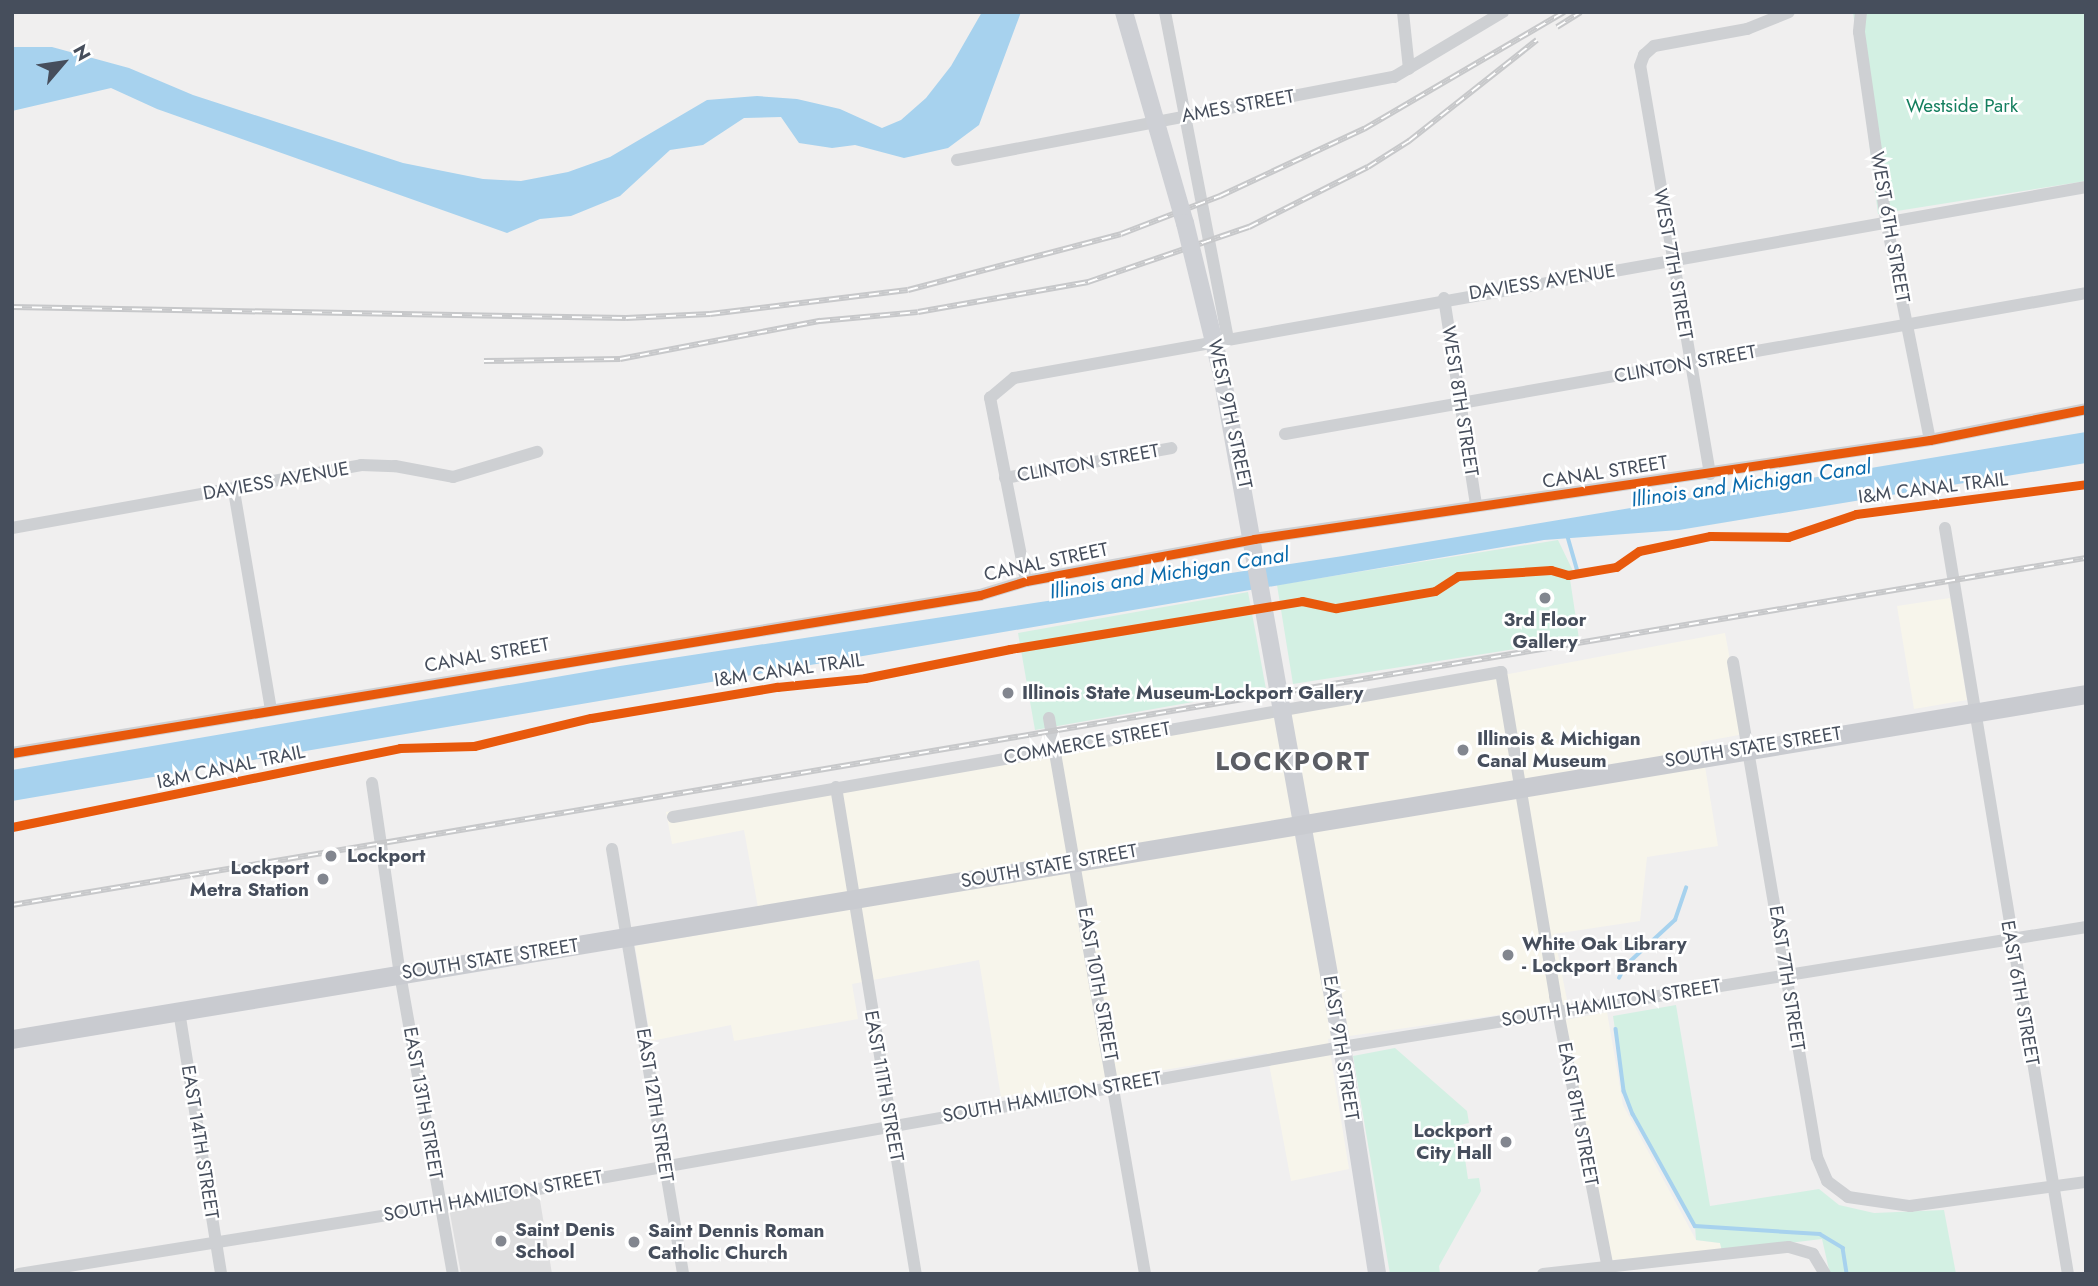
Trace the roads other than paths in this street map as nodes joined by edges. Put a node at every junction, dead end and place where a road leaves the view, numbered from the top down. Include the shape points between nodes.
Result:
1 (1124, 12) edge
2 (1165, 12) edge
3 (1403, 12) edge
4 (1503, 12) edge
5 (1788, 12) edge
6 (1861, 12) edge
7 (1409, 69) junction
8 (1183, 115) junction
9 (957, 160) dead end
10 (2086, 187) edge
11 (1886, 220) junction
12 (1673, 261) junction
13 (2086, 293) edge
14 (1444, 298) junction
15 (1908, 325) junction
16 (1228, 339) junction
17 (1690, 363) junction
18 (1461, 404) junction
19 (2086, 409) edge
20 (1285, 435) dead end
21 (1930, 440) junction
22 (1171, 448) dead end
23 (537, 452) dead end
24 (1710, 474) junction
25 (1005, 478) junction
26 (234, 491) junction
27 (1476, 505) junction
28 (12, 528) edge
29 (1945, 528) dead end
30 (1254, 539) junction
31 (1026, 581) junction
32 (1733, 662) dead end
33 (2086, 694) edge
34 (271, 709) junction
35 (1283, 709) junction
36 (1975, 711) junction
37 (1049, 718) dead end
38 (1751, 747) junction
39 (1056, 749) junction
40 (12, 753) edge
41 (372, 783) dead end
42 (836, 787) junction
43 (1519, 789) junction
44 (673, 817) dead end
45 (1302, 823) junction
46 (612, 849) dead end
47 (1077, 861) junction
48 (851, 899) junction
49 (2086, 927) edge
50 (625, 937) junction
51 (2011, 939) junction
52 (400, 974) junction
53 (1786, 975) junction
54 (179, 1011) junction
55 (1558, 1012) junction
56 (12, 1039) edge
57 (1342, 1047) junction
58 (1115, 1087) junction
59 (890, 1125) junction
60 (666, 1166) junction
61 (2086, 1182) edge
62 (2053, 1186) junction
63 (442, 1206) junction
64 (216, 1243) junction
65 (1609, 1269) edge
66 (19, 1274) edge
67 (221, 1274) edge
68 (453, 1274) edge
69 (683, 1274) edge
70 (916, 1274) edge
71 (1145, 1274) edge
72 (1377, 1274) edge
73 (1543, 1274) edge
74 (1825, 1274) edge
75 (2068, 1274) edge

1 - 30 main road, WEST 9TH STREET, bridge via 1185,223 1222,376
2 - 8 street, WEST 9TH STREET
3 - 7 street
4 - 7 street, AMES STREET
5 - 12 street, WEST 7TH STREET via 1747,29 1654,46 1644,55 1640,66
6 - 11 street, WEST 6TH STREET via 1859,32
7 - 8 street, AMES STREET via 1394,77
8 - 9 street, AMES STREET
8 - 16 street, WEST 9TH STREET
10 - 11 street, DAVIESS AVENUE
11 - 12 street, DAVIESS AVENUE
11 - 15 street, WEST 6TH STREET
12 - 14 street, DAVIESS AVENUE
12 - 17 street, WEST 7TH STREET
13 - 15 street, CLINTON STREET
14 - 16 street, DAVIESS AVENUE
14 - 18 street, WEST 8TH STREET
15 - 17 street, CLINTON STREET
15 - 21 street, WEST 6TH STREET
16 - 25 street, DAVIESS AVENUE via 1014,378 1001,385 990,398
17 - 18 street, CLINTON STREET
17 - 24 street, WEST 7TH STREET
18 - 20 street, CLINTON STREET
18 - 27 street, WEST 8TH STREET
19 - 21 street, CANAL STREET
21 - 24 street, CANAL STREET
22 - 25 street, CLINTON STREET
23 - 26 street, DAVIESS AVENUE via 453,477 395,466 361,466
24 - 27 street, CANAL STREET via 1485,509
25 - 31 street
26 - 28 street, DAVIESS AVENUE
26 - 34 street
27 - 30 street, CANAL STREET
29 - 36 street
30 - 31 street, CANAL STREET
30 - 35 main road, WEST 9TH STREET
31 - 34 street, CANAL STREET via 980,595
32 - 38 street
33 - 36 main road, SOUTH STATE STREET
34 - 40 street, CANAL STREET
35 - 39 street, COMMERCE STREET
35 - 43 street, COMMERCE STREET via 1501,672
35 - 45 main road, WEST 9TH STREET
36 - 38 main road, SOUTH STATE STREET
36 - 51 street, EAST 6TH STREET
37 - 39 street, EAST 10TH STREET
38 - 43 main road, SOUTH STATE STREET
38 - 53 street, EAST 7TH STREET
39 - 42 street, COMMERCE STREET
39 - 47 street, EAST 10TH STREET
41 - 52 street, EAST 13TH STREET
42 - 44 street, COMMERCE STREET
42 - 48 street, EAST 11TH STREET
43 - 45 main road, SOUTH STATE STREET
43 - 55 street, EAST 8TH STREET
45 - 47 main road, SOUTH STATE STREET
45 - 57 main road, EAST 9TH STREET
46 - 50 street, EAST 12TH STREET
47 - 48 main road, SOUTH STATE STREET
47 - 58 street, EAST 10TH STREET
48 - 50 main road, SOUTH STATE STREET
48 - 59 street, EAST 11TH STREET
49 - 51 street, SOUTH HAMILTON STREET
50 - 52 main road, SOUTH STATE STREET
50 - 60 street, EAST 12TH STREET
51 - 53 street, SOUTH HAMILTON STREET
51 - 62 street, EAST 6TH STREET
52 - 54 main road, SOUTH STATE STREET
52 - 63 street, EAST 13TH STREET
53 - 55 street, SOUTH HAMILTON STREET
53 - 62 street, EAST 7TH STREET via 1817,1157 1827,1181 1848,1197 1910,1206
54 - 56 main road, SOUTH STATE STREET
54 - 64 street, EAST 14TH STREET
55 - 57 street, SOUTH HAMILTON STREET
55 - 65 street, EAST 8TH STREET
57 - 58 street, SOUTH HAMILTON STREET
57 - 72 main road, EAST 9TH STREET
58 - 59 street, SOUTH HAMILTON STREET
58 - 71 street, EAST 10TH STREET
59 - 60 street, SOUTH HAMILTON STREET
59 - 70 street, EAST 11TH STREET
60 - 63 street, SOUTH HAMILTON STREET
60 - 69 street, EAST 12TH STREET
61 - 62 street
62 - 75 street, EAST 6TH STREET
63 - 64 street, SOUTH HAMILTON STREET
63 - 68 street, EAST 13TH STREET
64 - 66 street, SOUTH HAMILTON STREET
64 - 67 street, EAST 14TH STREET
65 - 73 street
65 - 74 street via 1789,1247 1813,1254

